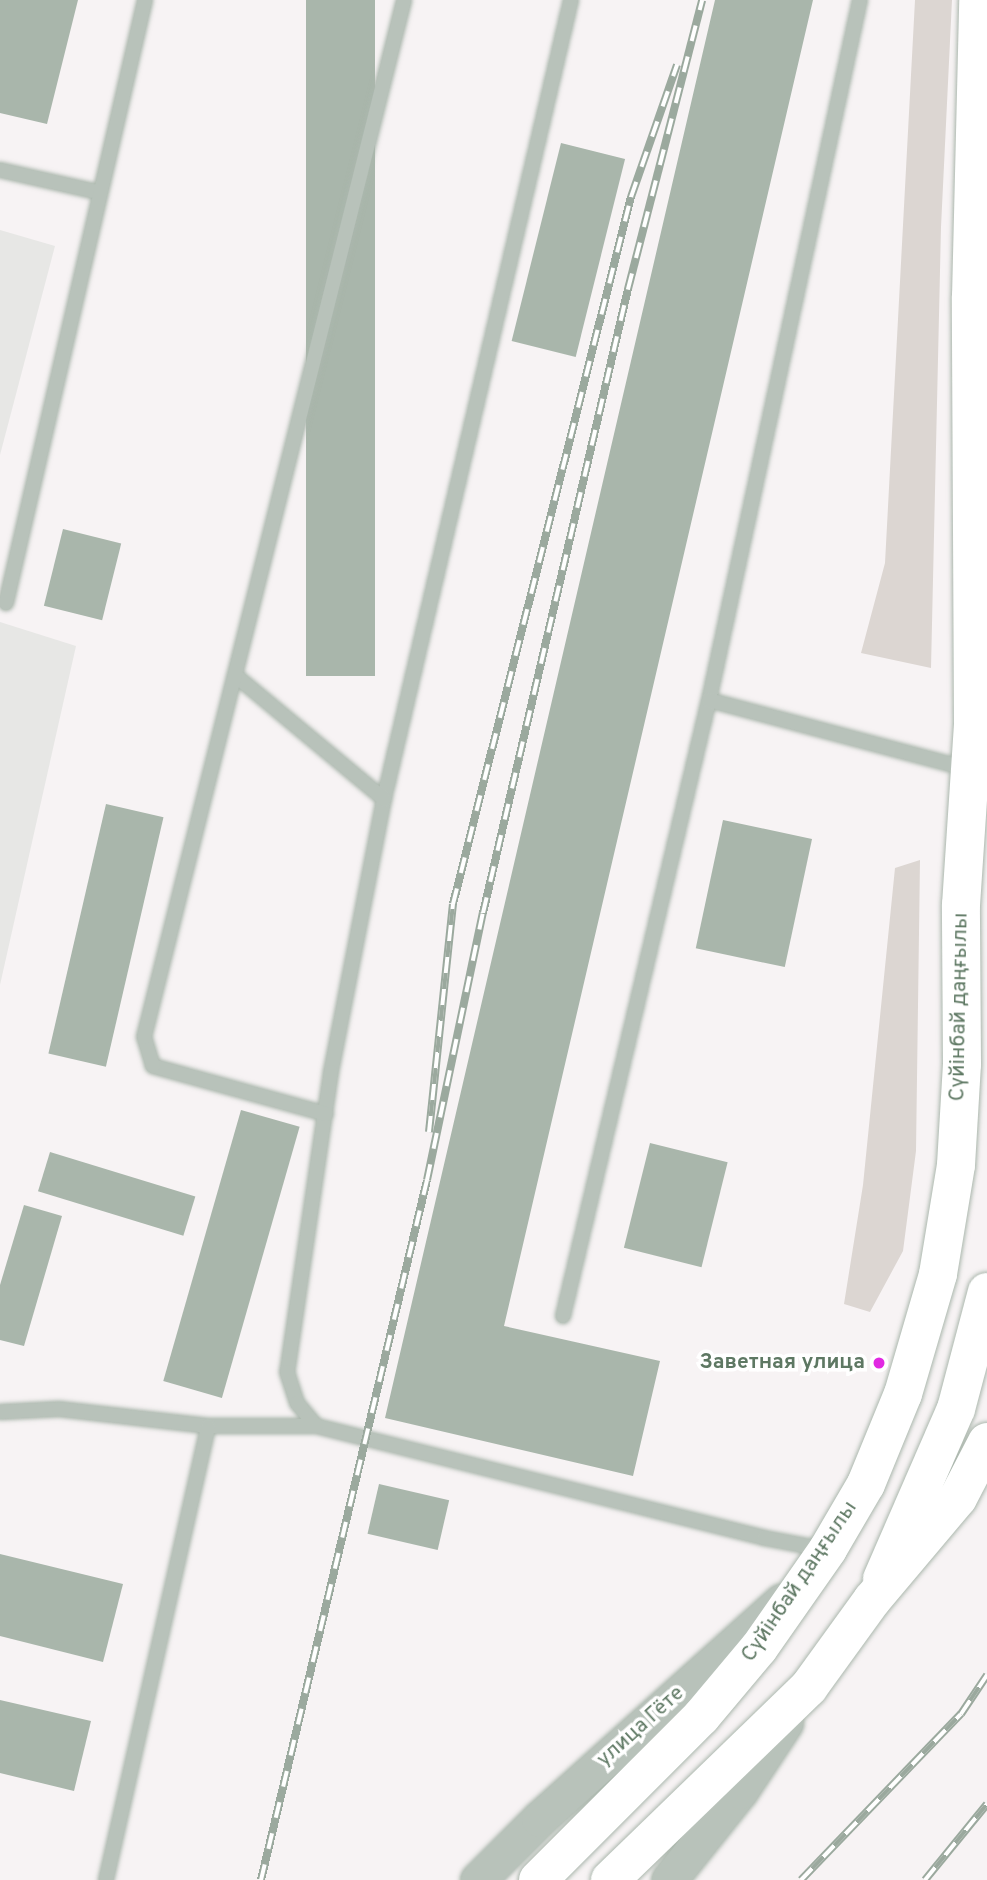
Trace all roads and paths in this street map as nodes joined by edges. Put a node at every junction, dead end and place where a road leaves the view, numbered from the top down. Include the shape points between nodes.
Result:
1 (145, 0) edge
2 (404, 0) edge
3 (571, 0) edge
4 (860, 0) edge
5 (978, 0) edge
6 (978, 95) junction
7 (0, 170) edge
8 (987, 190) edge
9 (99, 192) junction
10 (6, 603) dead end
11 (235, 675) junction
12 (709, 700) junction
13 (970, 770) junction
14 (384, 799) junction
15 (974, 898) edge
16 (326, 1114) junction
17 (987, 1292) edge
18 (563, 1316) dead end
19 (0, 1412) edge
20 (208, 1426) junction
21 (316, 1426) junction
22 (987, 1442) edge
23 (818, 1563) junction
24 (872, 1600) junction
25 (809, 1686) junction
26 (106, 1880) edge
27 (478, 1880) edge
28 (538, 1880) edge
29 (610, 1880) edge
30 (669, 1880) edge

1 - 9 lane
2 - 11 lane
3 - 14 lane
4 - 12 lane
5 - 6 main road, Сүйінбай даңғылы
6 - 8 main road
6 - 13 main road, Сүйінбай даңғылы via 971,297
7 - 9 lane
9 - 10 lane
11 - 14 lane
11 - 16 lane via 145,1037 153,1066
12 - 13 lane
12 - 18 lane
13 - 15 main road, Сүйінбай даңғылы
14 - 16 lane
15 - 23 main road, Сүйінбай даңғылы via 956,1165 938,1274 903,1394 866,1484
16 - 21 lane via 287,1372 297,1403
17 - 24 main road via 956,1409
19 - 20 lane via 59,1409
20 - 21 lane
20 - 26 lane
21 - 23 lane via 764,1538
22 - 24 main road via 958,1498
23 - 27 street, улица Гёте
23 - 28 main road, Сүйінбай даңғылы via 759,1648 701,1717
24 - 25 main road
25 - 29 main road
25 - 30 street via 740,1791

